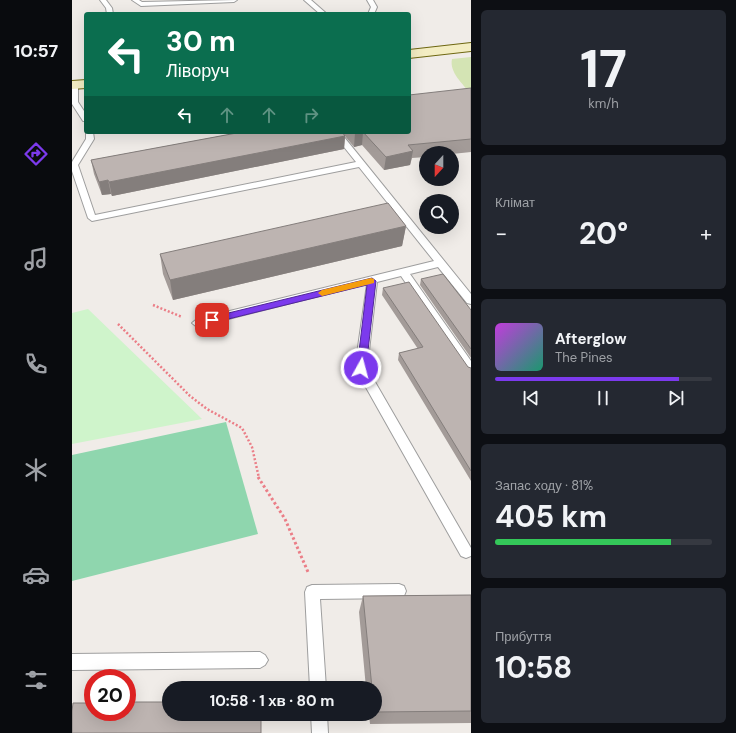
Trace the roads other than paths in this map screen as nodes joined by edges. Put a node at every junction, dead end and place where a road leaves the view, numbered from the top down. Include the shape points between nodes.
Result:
1 (103, 0) edge
2 (135, 0) edge
3 (234, 0) edge
4 (308, 0) edge
5 (370, 0) edge
6 (110, 12) edge
7 (322, 12) edge
8 (372, 12) edge
9 (471, 47) edge
10 (411, 54) edge
11 (77, 85) edge
12 (84, 116) edge
13 (89, 134) edge
14 (338, 134) edge
15 (360, 164) junction
16 (73, 165) edge
17 (440, 263) junction
18 (404, 274) junction
19 (372, 281) junction
20 (471, 301) edge
21 (197, 323) road end
22 (471, 369) edge
23 (466, 552) dead end
24 (399, 592) dead end
25 (260, 660) dead end
26 (72, 662) edge
27 (318, 681) edge
28 (319, 721) edge
29 (320, 733) edge

1 - 6 lane
2 - 3 lane via 141,7
4 - 7 lane
5 - 8 lane via 374,7
9 - 10 main road
11 - 12 lane via 74,102
13 - 16 lane via 90,139
14 - 15 lane
15 - 16 lane via 92,218
15 - 17 lane
17 - 18 lane
17 - 20 lane
18 - 19 lane
18 - 22 lane
19 - 21 lane
19 - 23 lane via 361,368
24 - 27 lane via 312,592
25 - 26 lane
28 - 29 lane

